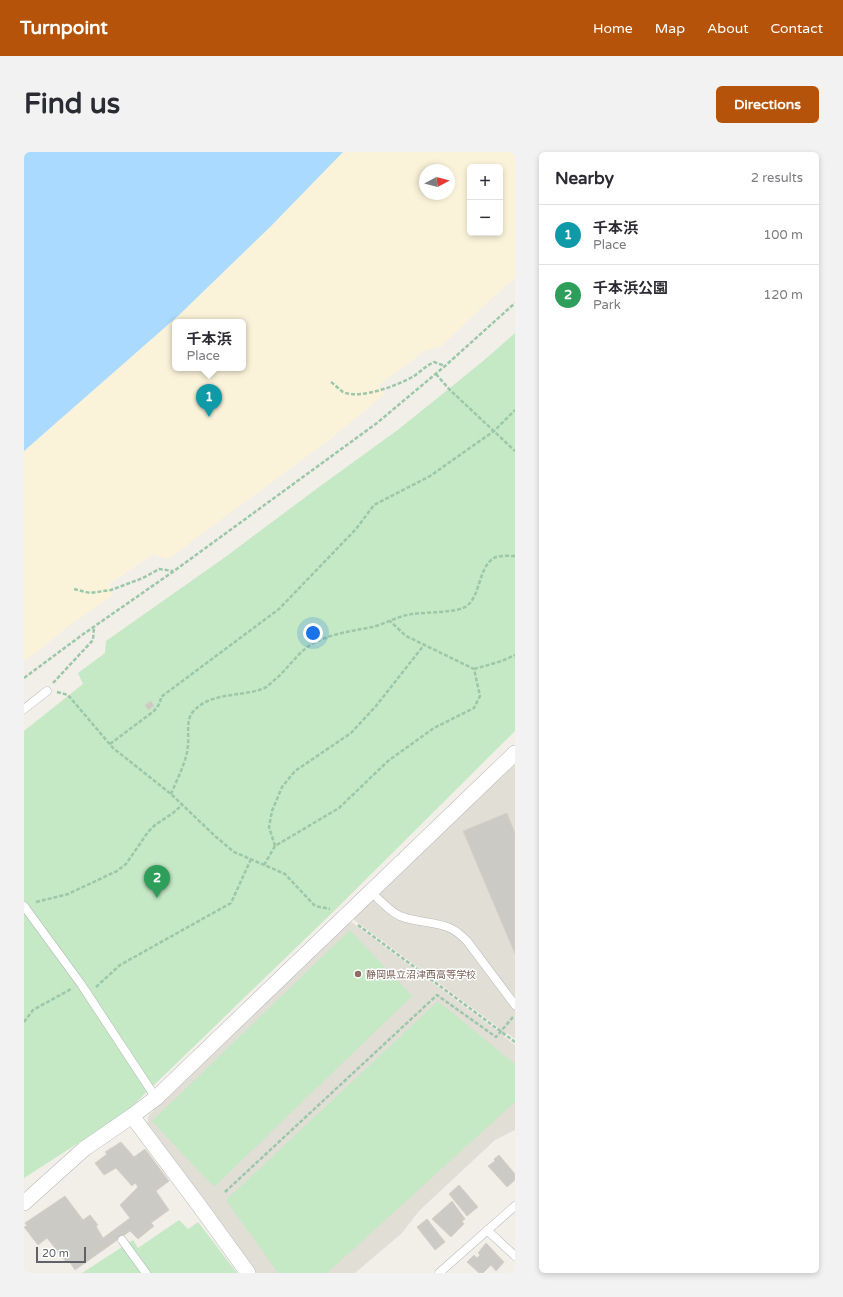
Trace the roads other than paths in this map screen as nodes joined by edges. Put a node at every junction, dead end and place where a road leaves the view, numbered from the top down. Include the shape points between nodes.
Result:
1 (47, 691) road end
2 (24, 709) edge
3 (515, 753) edge
4 (371, 892) junction
5 (27, 904) edge
6 (515, 1005) edge
7 (156, 1098) junction
8 (132, 1116) junction
9 (24, 1203) edge
10 (515, 1206) edge
11 (487, 1230) junction
12 (122, 1240) dead end
13 (515, 1256) edge
14 (146, 1273) edge
15 (248, 1273) edge
16 (439, 1273) edge

1 - 2 lane
3 - 4 street
4 - 6 lane via 399,915 452,929 460,934
4 - 7 street
5 - 7 lane
7 - 8 street
8 - 9 street via 84,1149
8 - 15 street
10 - 11 lane
11 - 13 lane
11 - 16 lane
12 - 14 lane

